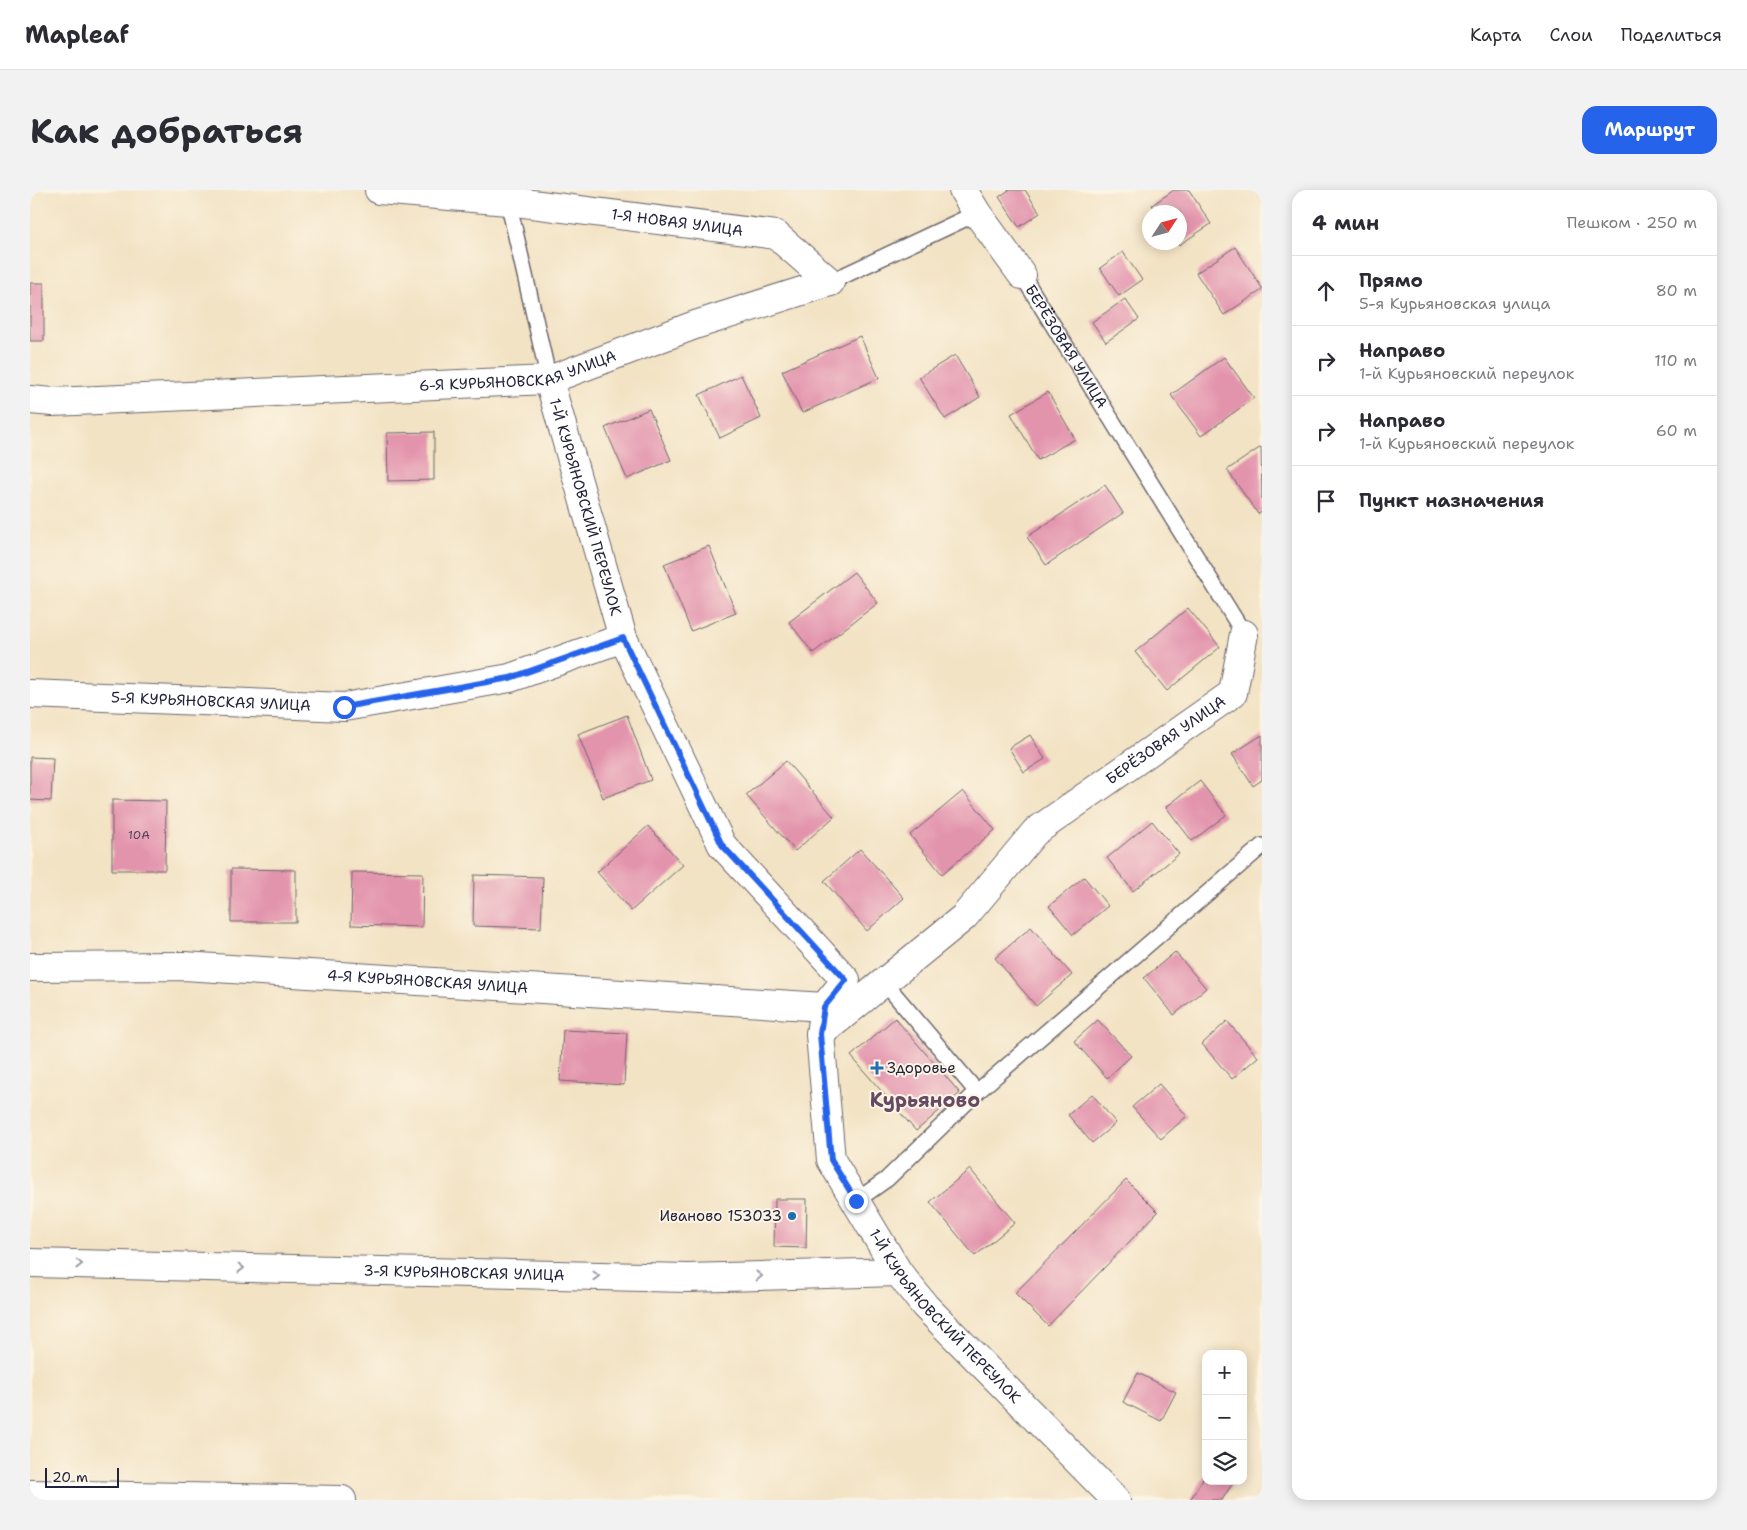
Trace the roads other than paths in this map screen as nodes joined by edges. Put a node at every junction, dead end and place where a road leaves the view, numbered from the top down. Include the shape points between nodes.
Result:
1 (379, 190) edge
2 (963, 190) edge
3 (508, 201) junction
4 (977, 213) junction
5 (1022, 275) joint
6 (830, 282) junction
7 (549, 380) junction
8 (30, 400) edge
9 (1244, 634) joint
10 (623, 638) junction
11 (30, 694) edge
12 (1262, 846) edge
13 (30, 967) edge
14 (884, 982) junction
15 (824, 1007) junction
16 (820, 1034) junction
17 (977, 1092) junction
18 (856, 1201) junction
19 (30, 1263) edge
20 (898, 1272) junction
21 (30, 1494) edge
22 (342, 1500) edge
23 (1116, 1500) edge

1 - 3 street, 1-Я НОВАЯ УЛИЦА
2 - 4 street, БЕРЁЗОВАЯ УЛИЦА
3 - 6 street, 1-Я НОВАЯ УЛИЦА via 776,235
3 - 7 lane
4 - 5 street, БЕРЁЗОВАЯ УЛИЦА
4 - 6 lane, 6-Я КУРЬЯНОВСКАЯ УЛИЦА
5 - 9 lane, БЕРЁЗОВАЯ УЛИЦА
6 - 7 street, 6-Я КУРЬЯНОВСКАЯ УЛИЦА via 695,325
7 - 8 street, 6-Я КУРЬЯНОВСКАЯ УЛИЦА via 53,402
7 - 10 street, 1-Й КУРЬЯНОВСКИЙ ПЕРЕУЛОК
9 - 14 street, БЕРЁЗОВАЯ УЛИЦА via 1233,693 1035,832 964,917
10 - 11 street, 5-Я КУРЬЯНОВСКАЯ УЛИЦА via 510,678 344,707
10 - 15 street, 1-Й КУРЬЯНОВСКИЙ ПЕРЕУЛОК via 722,845 846,980
12 - 17 lane
13 - 15 street, 4-Я КУРЬЯНОВСКАЯ УЛИЦА via 184,966
14 - 16 street, БЕРЁЗОВАЯ УЛИЦА
14 - 17 lane
15 - 16 street, 1-Й КУРЬЯНОВСКИЙ ПЕРЕУЛОК
16 - 18 street, 1-Й КУРЬЯНОВСКИЙ ПЕРЕУЛОК via 831,1160
17 - 18 lane via 887,1179
18 - 20 street, 1-Й КУРЬЯНОВСКИЙ ПЕРЕУЛОК
19 -> 20 street, 3-Я КУРЬЯНОВСКАЯ УЛИЦА via 687,1278
20 - 23 street, 1-Й КУРЬЯНОВСКИЙ ПЕРЕУЛОК via 925,1306
21 - 22 street

